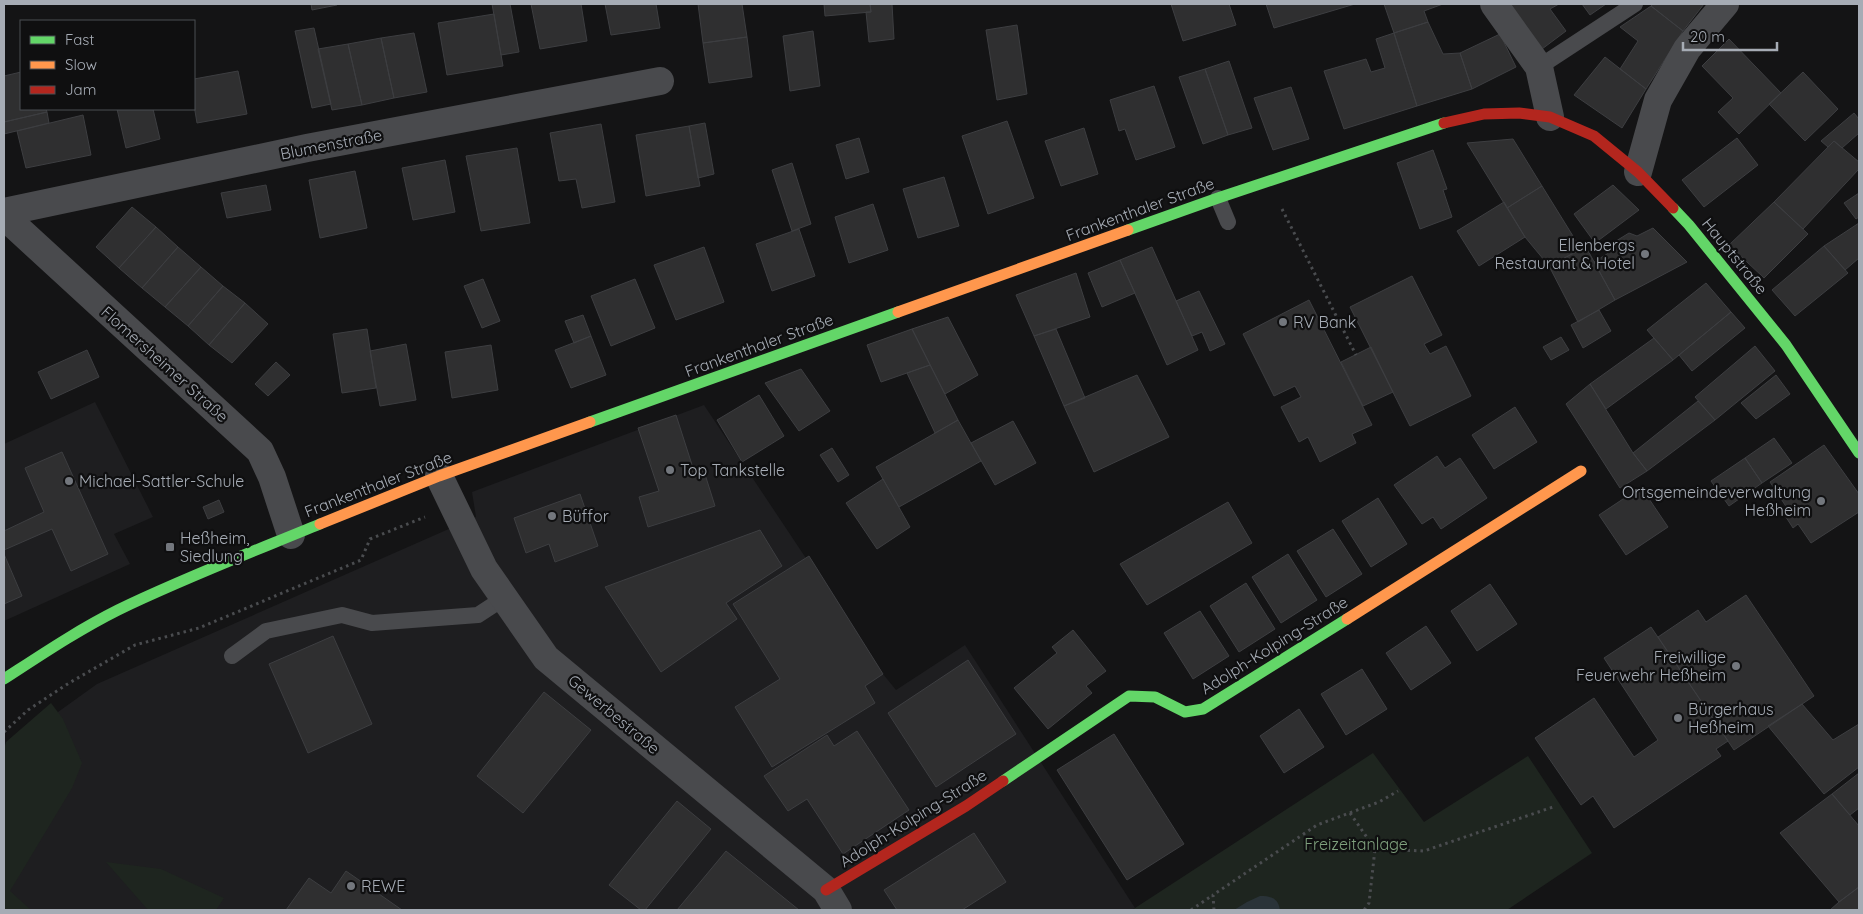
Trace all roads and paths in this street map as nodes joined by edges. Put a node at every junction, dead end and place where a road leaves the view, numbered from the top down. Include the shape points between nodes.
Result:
1 (1494, 4) edge
2 (1636, 4) edge
3 (1725, 4) edge
4 (1539, 67) junction
5 (660, 81) dead end
6 (1550, 117) junction
7 (1638, 172) junction
8 (1269, 181) junction
9 (1218, 198) junction
10 (4, 212) edge
11 (4, 216) edge
12 (1228, 222) dead end
13 (1356, 354) dead end
14 (1859, 453) edge
15 (1581, 471) dead end
16 (439, 476) junction
17 (453, 506) junction
18 (291, 535) junction
19 (504, 598) junction
20 (232, 656) dead end
21 (4, 679) edge
22 (4, 732) edge
23 (1398, 791) dead end
24 (1553, 807) dead end
25 (1350, 813) junction
26 (1375, 849) junction
27 (1213, 895) junction
28 (832, 900) edge
29 (1191, 910) edge
30 (1214, 910) edge
31 (1364, 910) edge

1 - 4 street
2 - 4 lane
3 - 7 street via 1687,49 1658,100
4 - 6 street
5 - 10 street, Blumenstraße via 307,148
6 - 7 street, Hauptstraße via 1594,136
6 - 8 street, Frankenthaler Straße via 1520,113 1484,114 1441,124
7 - 14 street, Hauptstraße via 1690,225 1786,344
8 - 9 street, Frankenthaler Straße
8 - 13 path
9 - 12 lane
9 - 16 street, Frankenthaler Straße
11 - 18 street, Flomersheimer Straße via 260,451
15 - 28 street, Adolph-Kolping-Straße via 1203,709 1185,712 1155,697 1129,696
16 - 17 street, Gewerbestraße
16 - 18 street, Frankenthaler Straße
17 - 19 street, Gewerbestraße via 484,569
17 - 22 path via 370,539 361,560 199,628 136,645 69,683
18 - 21 street, Frankenthaler Straße via 116,611
19 - 20 lane via 478,615 372,623 342,615 266,631
19 - 28 street, Gewerbestraße via 546,658
23 - 25 path
24 - 26 path via 1424,851
25 - 26 path
25 - 27 path via 1317,825
26 - 31 path via 1369,903
27 - 29 path
27 - 30 path

